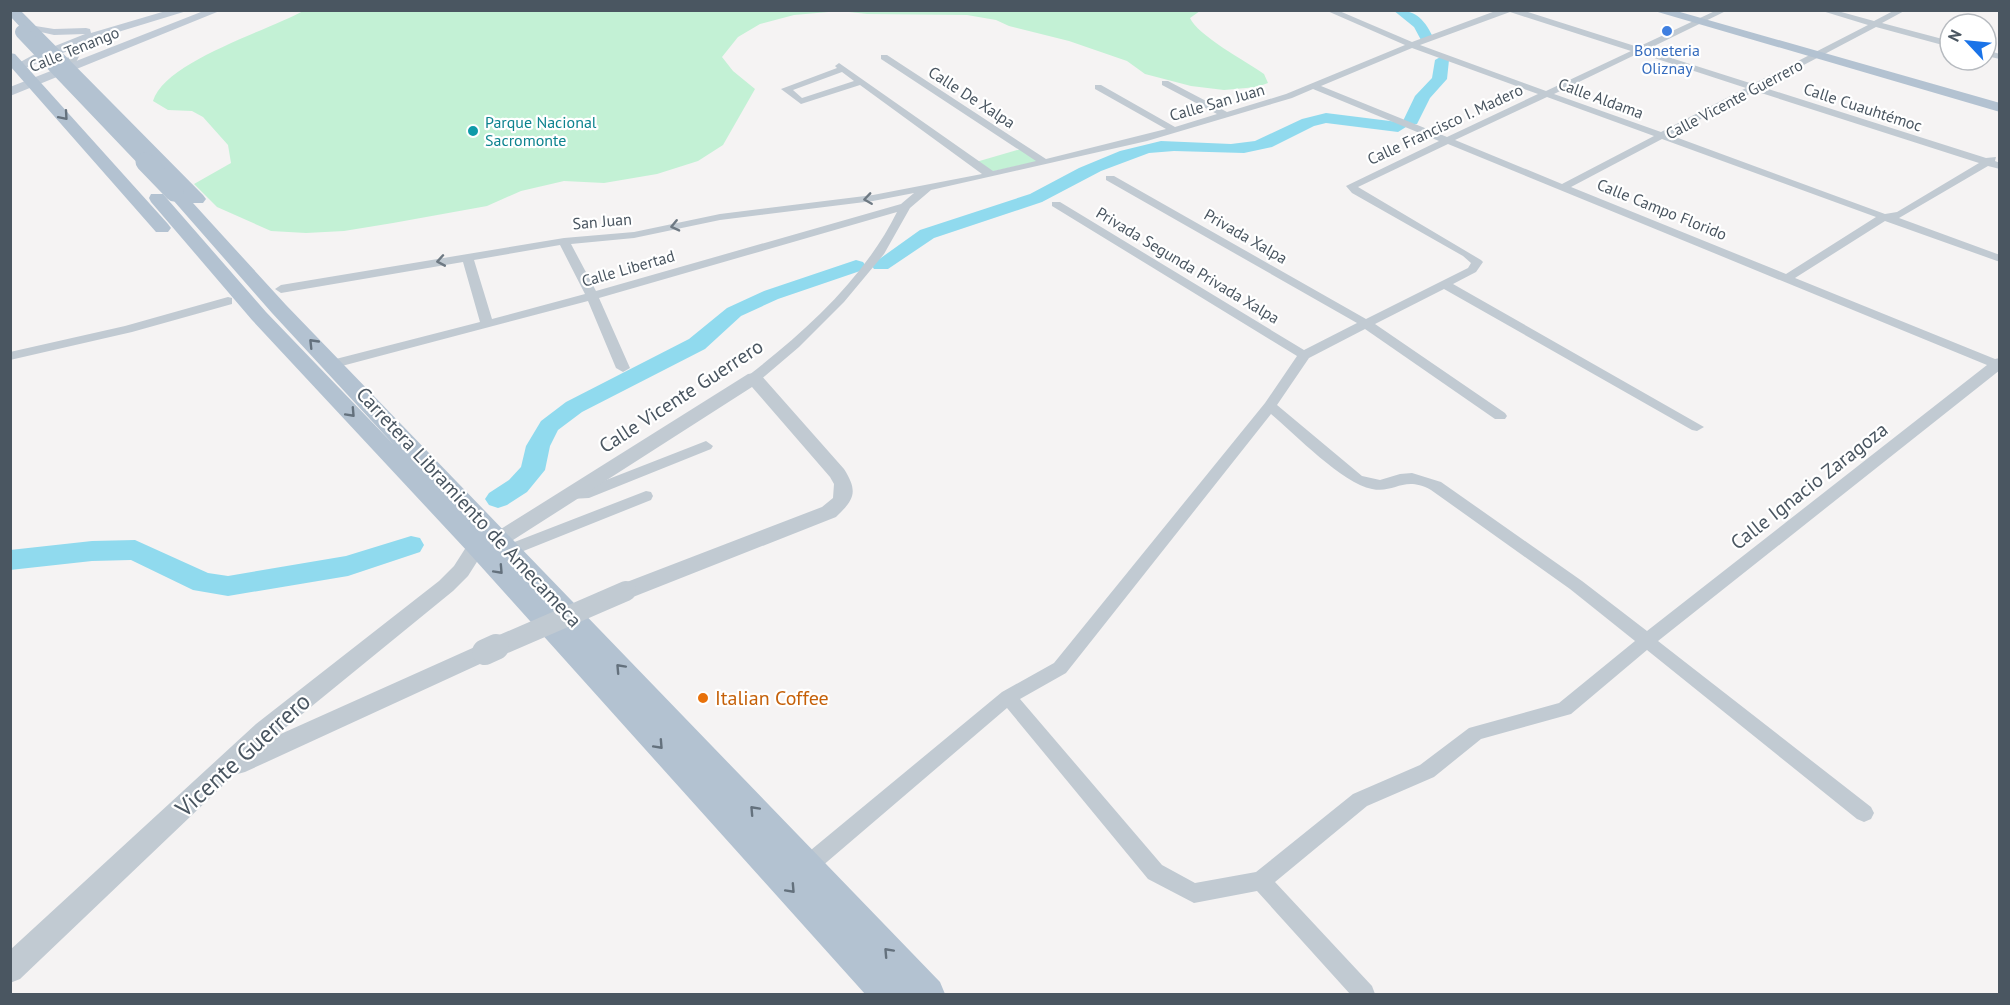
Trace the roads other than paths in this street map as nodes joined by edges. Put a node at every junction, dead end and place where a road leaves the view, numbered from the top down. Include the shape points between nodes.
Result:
1 (12, 10) edge
2 (186, 10) edge
3 (217, 10) edge
4 (1329, 10) edge
5 (1507, 10) edge
6 (1512, 10) edge
7 (1657, 10) edge
8 (1724, 10) edge
9 (1823, 10) edge
10 (1902, 10) edge
11 (10, 20) edge
12 (1699, 23) junction
13 (1876, 24) junction
14 (119, 26) junction
15 (22, 31) edge
16 (1938, 41) edge
17 (1412, 45) junction
18 (49, 51) junction
19 (1638, 51) junction
20 (1816, 56) junction
21 (884, 57) dead end
22 (15, 62) edge
23 (67, 69) junction
24 (860, 82) junction
25 (34, 83) junction
26 (1165, 83) dead end
27 (1311, 86) junction
28 (1098, 87) dead end
29 (1753, 87) junction
30 (10, 92) edge
31 (1547, 95) junction
32 (2000, 108) edge
33 (1226, 115) junction
34 (1174, 130) junction
35 (1664, 136) junction
36 (1450, 141) junction
37 (119, 155) dead end
38 (2000, 155) edge
39 (1044, 162) junction
40 (1987, 162) junction
41 (2000, 166) edge
42 (991, 175) junction
43 (1110, 178) dead end
44 (1564, 187) junction
45 (926, 189) junction
46 (1056, 204) dead end
47 (905, 206) junction
48 (1884, 217) junction
49 (564, 241) junction
50 (467, 257) junction
51 (2000, 259) edge
52 (1788, 278) junction
53 (1443, 283) junction
54 (592, 296) junction
55 (228, 302) junction
56 (273, 304) junction
57 (487, 323) junction
58 (1365, 323) junction
59 (1304, 355) junction
60 (10, 356) edge
61 (333, 364) junction
62 (1998, 364) edge
63 (623, 368) dead end
64 (754, 378) junction
65 (1270, 406) junction
66 (1500, 416) dead end
67 (1697, 427) dead end
68 (706, 446) dead end
69 (571, 494) junction
70 (645, 496) dead end
71 (495, 545) junction
72 (1645, 642) junction
73 (1008, 698) junction
74 (224, 770) junction
75 (1864, 813) dead end
76 (807, 866) junction
77 (1261, 881) junction
78 (10, 969) edge
79 (888, 994) edge
80 (928, 994) edge
81 (1364, 994) edge

1 - 15 main road
2 - 14 main road
3 - 23 main road, Calle Tenango
4 - 17 street, Calle Aldama
5 - 17 street, Calle San Juan
6 - 19 street, Calle Cuauhtémoc
7 - 12 main road
8 - 12 street, Calle Francisco I. Madero
9 - 13 street
10 - 13 street, Calle Vicente Guerrero
11 - 15 main road, Carretera Libramiento de Amecameca
12 - 19 street, Calle Francisco I. Madero
12 - 20 main road
13 - 16 street
13 - 20 street, Calle Vicente Guerrero
14 - 15 main road
14 - 18 main road
14 - 23 street via 81,47 72,55
15 - 18 main road
15 - 37 main road, Carretera Libramiento de Amecameca
15 - 56 main road, Carretera Libramiento de Amecameca, bridge via 160,194
17 - 27 street, Calle San Juan
17 - 31 street, Calle Aldama
18 - 22 main road
18 - 23 main road
19 - 29 street, Calle Cuauhtémoc
19 - 31 street, Calle Francisco I. Madero
20 - 29 street, Calle Vicente Guerrero
20 - 32 main road
21 - 39 street, Calle De Xalpa
22 - 25 main road
23 - 25 main road, Calle Tenango
23 - 56 main road via 274,278
24 - 24 street via 841,68 786,89 801,101
24 - 42 street
25 - 30 main road, Calle Tenango
25 -> 55 main road
26 - 33 street
27 - 33 street, Calle San Juan
27 - 36 street, Calle Campo Florido
28 - 34 street
29 - 35 street, Calle Vicente Guerrero
29 - 40 street, Calle Cuauhtémoc
31 - 35 street, Calle Aldama
31 - 36 street, Calle Francisco I. Madero
33 - 34 street, Calle San Juan
34 - 39 street, Calle San Juan
35 - 44 street, Calle Vicente Guerrero
35 - 48 street, Calle Aldama
36 - 44 street, Calle Campo Florido
36 - 53 street, Calle Francisco I. Madero via 1350,187 1477,262 1472,270
38 - 40 street
39 - 42 street, Calle San Juan
40 - 41 street, Calle Cuauhtémoc
40 - 48 street via 1900,215
42 - 45 street, Calle San Juan
43 - 58 street, Privada Xalpa
44 - 52 street, Calle Campo Florido
45 - 47 street, Calle Libertad
45 -> 49 street, San Juan via 720,217 634,235
46 - 59 street, Privada Segunda Privada Xalpa
47 - 54 street, Calle Libertad
47 - 64 street, Calle Vicente Guerrero via 891,236 841,297 782,357
48 - 51 street, Calle Aldama
48 - 52 street
49 - 50 street, San Juan
49 - 54 street
50 -> 56 street, San Juan
50 - 57 street
52 - 62 street, Calle Campo Florido
53 - 58 street
53 - 67 street
54 - 57 street, Calle Libertad
54 - 63 street
55 - 56 main road via 234,307
55 - 60 street
61 -> 56 main road, Carretera Libramiento de Amecameca
56 -> 71 main road, Carretera Libramiento de Amecameca
57 - 61 street, Calle Libertad
58 - 59 street
58 - 66 street, Privada Xalpa
59 - 65 street
61 - 71 main road, Carretera Libramiento de Amecameca
62 - 72 street, Calle Ignacio Zaragoza
64 - 69 street, Calle Vicente Guerrero
64 - 74 street, bridge via 844,484 842,500 829,512 626,591
65 - 72 street via 1357,479 1384,486 1406,478 1421,479 1436,486 1576,585
65 - 73 street via 1060,668
68 - 69 street via 584,494
69 - 71 street, Calle Vicente Guerrero
70 - 71 street
71 - 74 street, Vicente Guerrero via 264,731
76 -> 71 main road, Carretera Libramiento de Amecameca
71 -> 79 main road, Carretera Libramiento de Amecameca
72 - 75 street
72 - 77 street, Calle Ignacio Zaragoza via 1565,709 1475,733 1427,771 1360,800
73 - 76 street
73 - 77 street via 1155,872 1194,893
74 - 78 street, Vicente Guerrero
80 -> 76 main road, Carretera Libramiento de Amecameca
77 - 81 street

